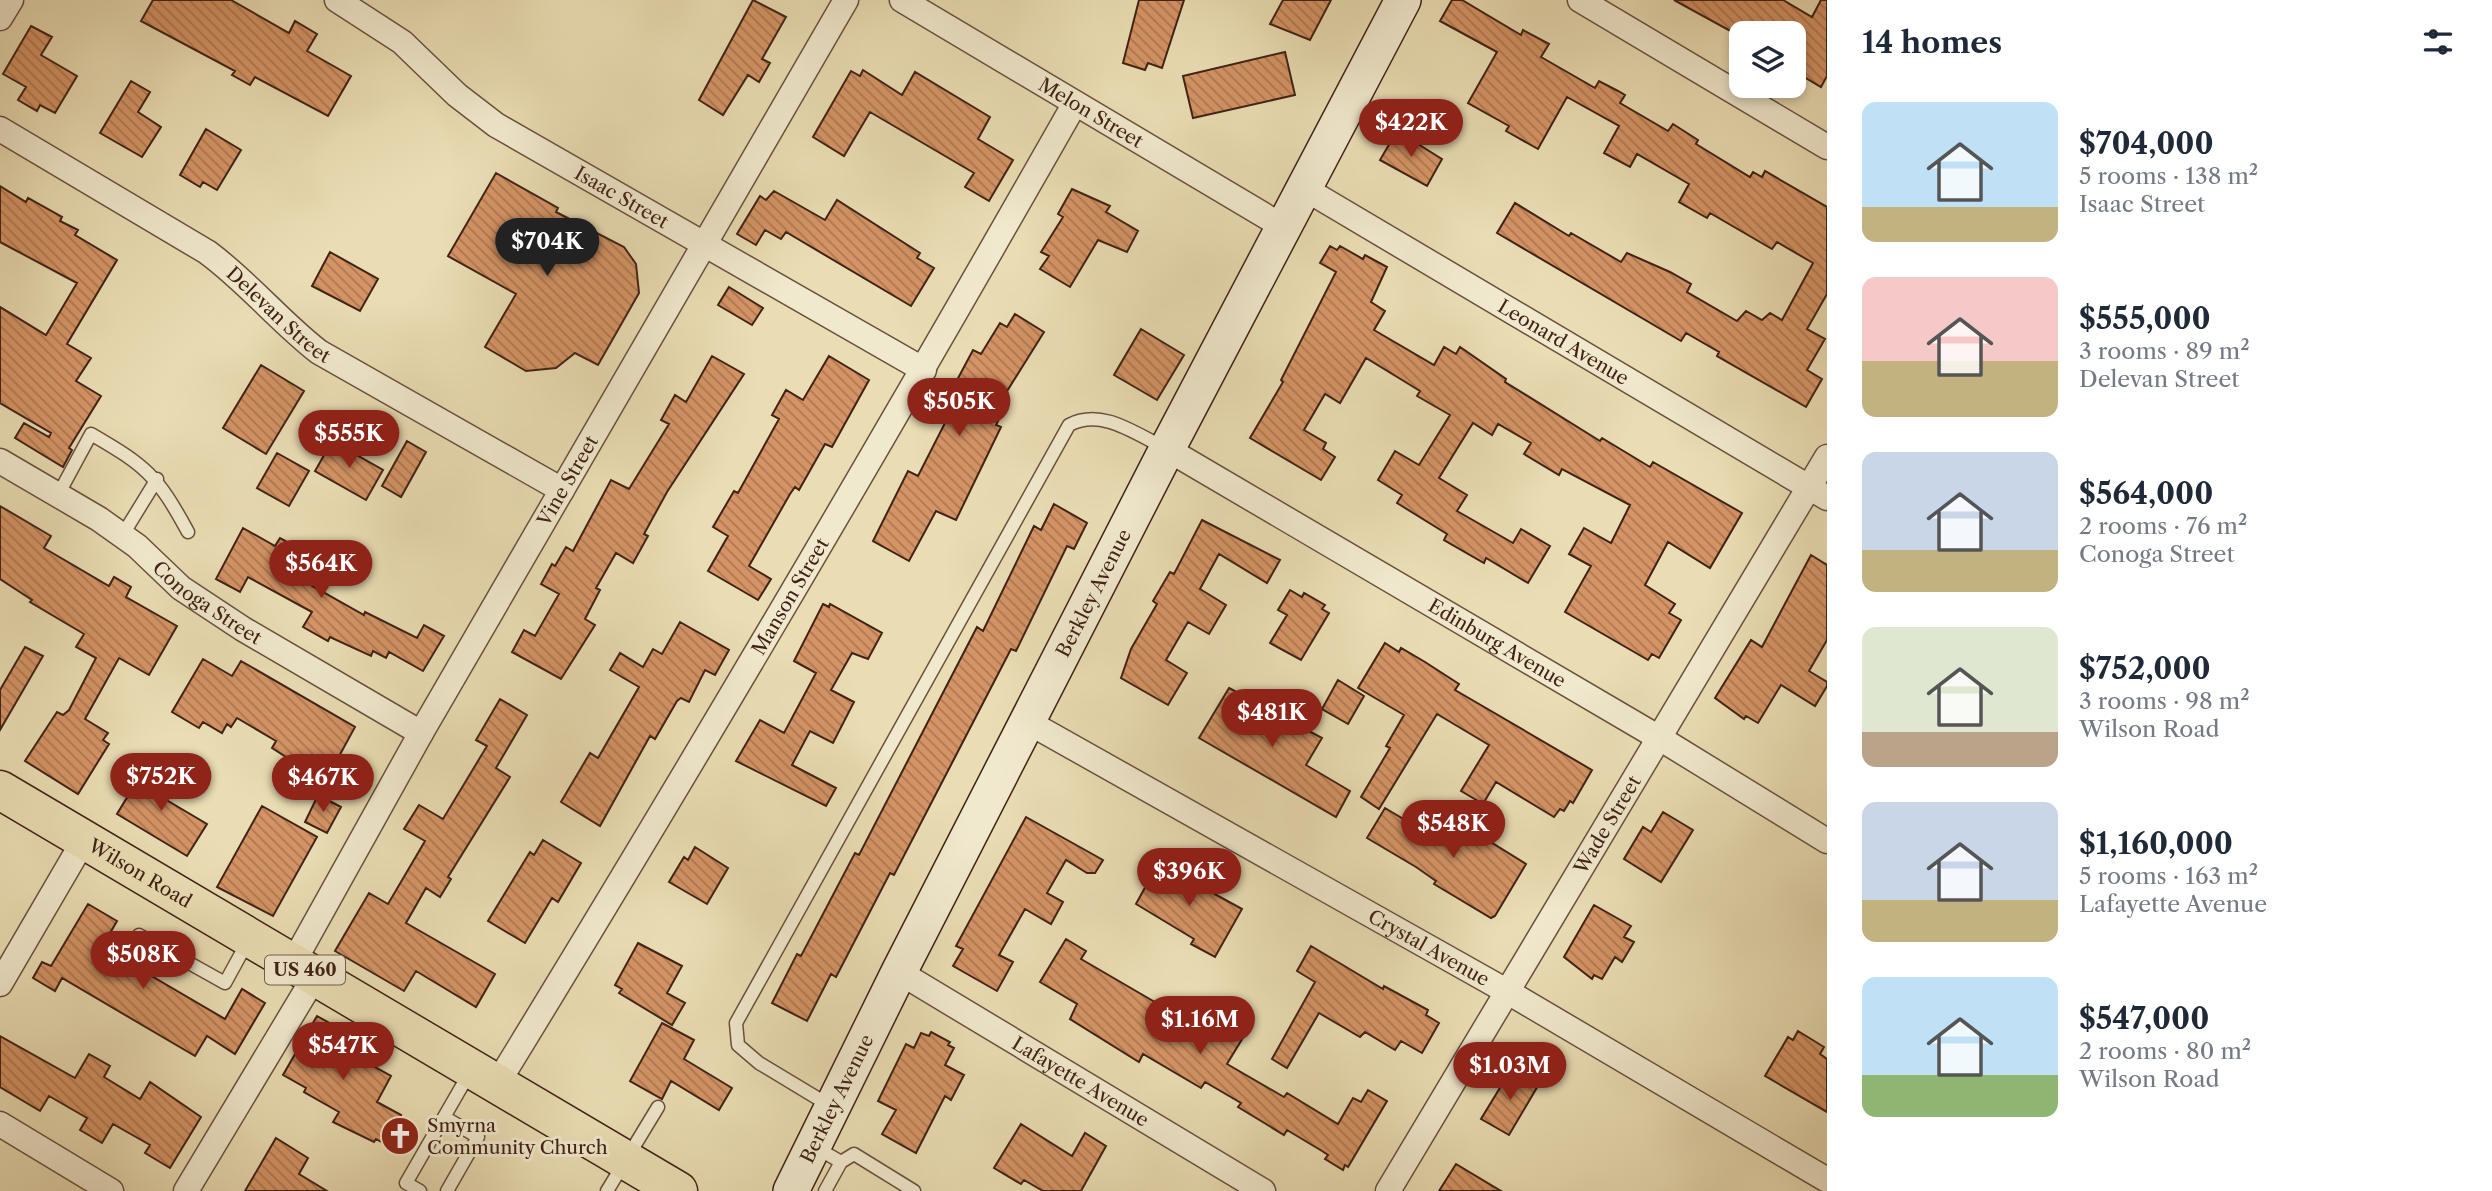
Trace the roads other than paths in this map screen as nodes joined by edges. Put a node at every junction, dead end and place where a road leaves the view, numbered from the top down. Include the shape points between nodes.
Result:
1 (11, 0) edge
2 (337, 0) edge
3 (846, 0) edge
4 (902, 0) edge
5 (1403, 0) edge
6 (1580, 0) edge
7 (0, 18) edge
8 (1074, 105) junction
9 (0, 129) edge
10 (1827, 147) edge
11 (1303, 187) junction
12 (1282, 226) junction
13 (705, 243) junction
14 (923, 370) junction
15 (1167, 449) junction
16 (1827, 457) edge
17 (0, 461) edge
18 (156, 479) junction
19 (562, 490) junction
20 (1818, 493) edge
21 (58, 495) junction
22 (187, 532) dead end
23 (122, 536) junction
24 (1028, 722) junction
25 (421, 733) junction
26 (1661, 739) junction
27 (0, 790) edge
28 (84, 840) junction
29 (1827, 841) edge
30 (139, 935) dead end
31 (250, 937) junction
32 (304, 969) junction
33 (899, 972) junction
34 (0, 984) edge
35 (1507, 992) junction
36 (484, 1076) junction
37 (658, 1107) dead end
38 (832, 1107) junction
39 (444, 1117) junction
40 (0, 1125) edge
41 (827, 1154) junction
42 (616, 1176) edge
43 (1827, 1180) edge
44 (111, 1191) edge
45 (186, 1191) edge
46 (421, 1191) edge
47 (447, 1191) edge
48 (678, 1191) edge
49 (790, 1191) edge
50 (825, 1191) edge
51 (915, 1191) edge
52 (1263, 1191) edge
53 (1388, 1191) edge

1 - 7 street
2 - 13 street, Isaac Street via 402,42 496,125
3 - 13 street, Vine Street
4 - 8 street, Melon Street
5 - 11 street, Berkley Avenue
6 - 10 street
8 - 12 street, Melon Street
8 - 14 street, Manson Street
9 - 19 street, Delevan Street via 207,252 319,352
11 - 12 street, Berkley Avenue
11 - 20 street, Leonard Avenue
12 - 15 street, Berkley Avenue
13 - 14 street, Isaac Street
13 - 19 street, Vine Street
14 - 36 street, Manson Street via 647,839
15 - 24 street, Berkley Avenue
15 - 26 street, Edinburg Avenue
15 - 38 lane via 1096,417 1069,425 736,1023 738,1045
16 - 20 street, Wade Street
17 - 21 street, Conoga Street
18 - 21 lane via 91,434
18 - 22 lane
18 - 23 lane
19 - 25 street, Vine Street
20 - 26 street, Wade Street
21 - 23 street, Conoga Street
23 - 25 street, Conoga Street via 181,588
24 - 33 street, Berkley Avenue
24 - 35 street, Crystal Avenue
25 - 32 street, Vine Street
26 - 29 street, Edinburg Avenue
26 - 35 street, Wade Street
27 - 28 main road, Wilson Road / US 460
28 - 31 main road, Wilson Road / US 460
28 - 34 street
30 - 31 lane via 225,983
31 - 32 main road, Wilson Road / US 460
32 - 36 main road, Wilson Road / US 460
32 - 45 street, Vine Street
33 - 38 street, Berkley Avenue
33 - 52 street, Lafayette Avenue
35 - 43 street, Crystal Avenue
35 - 53 street, Wade Street
36 - 39 lane
36 - 42 main road, Wilson Road / US 460
37 - 42 lane
38 - 41 street, Berkley Avenue
39 - 46 lane via 406,1183
39 - 47 lane via 478,1137
40 - 44 street
41 - 49 street, Berkley Avenue
41 - 50 lane
41 - 51 lane via 853,1154
42 - 48 main road, Wilson Road / US 460

